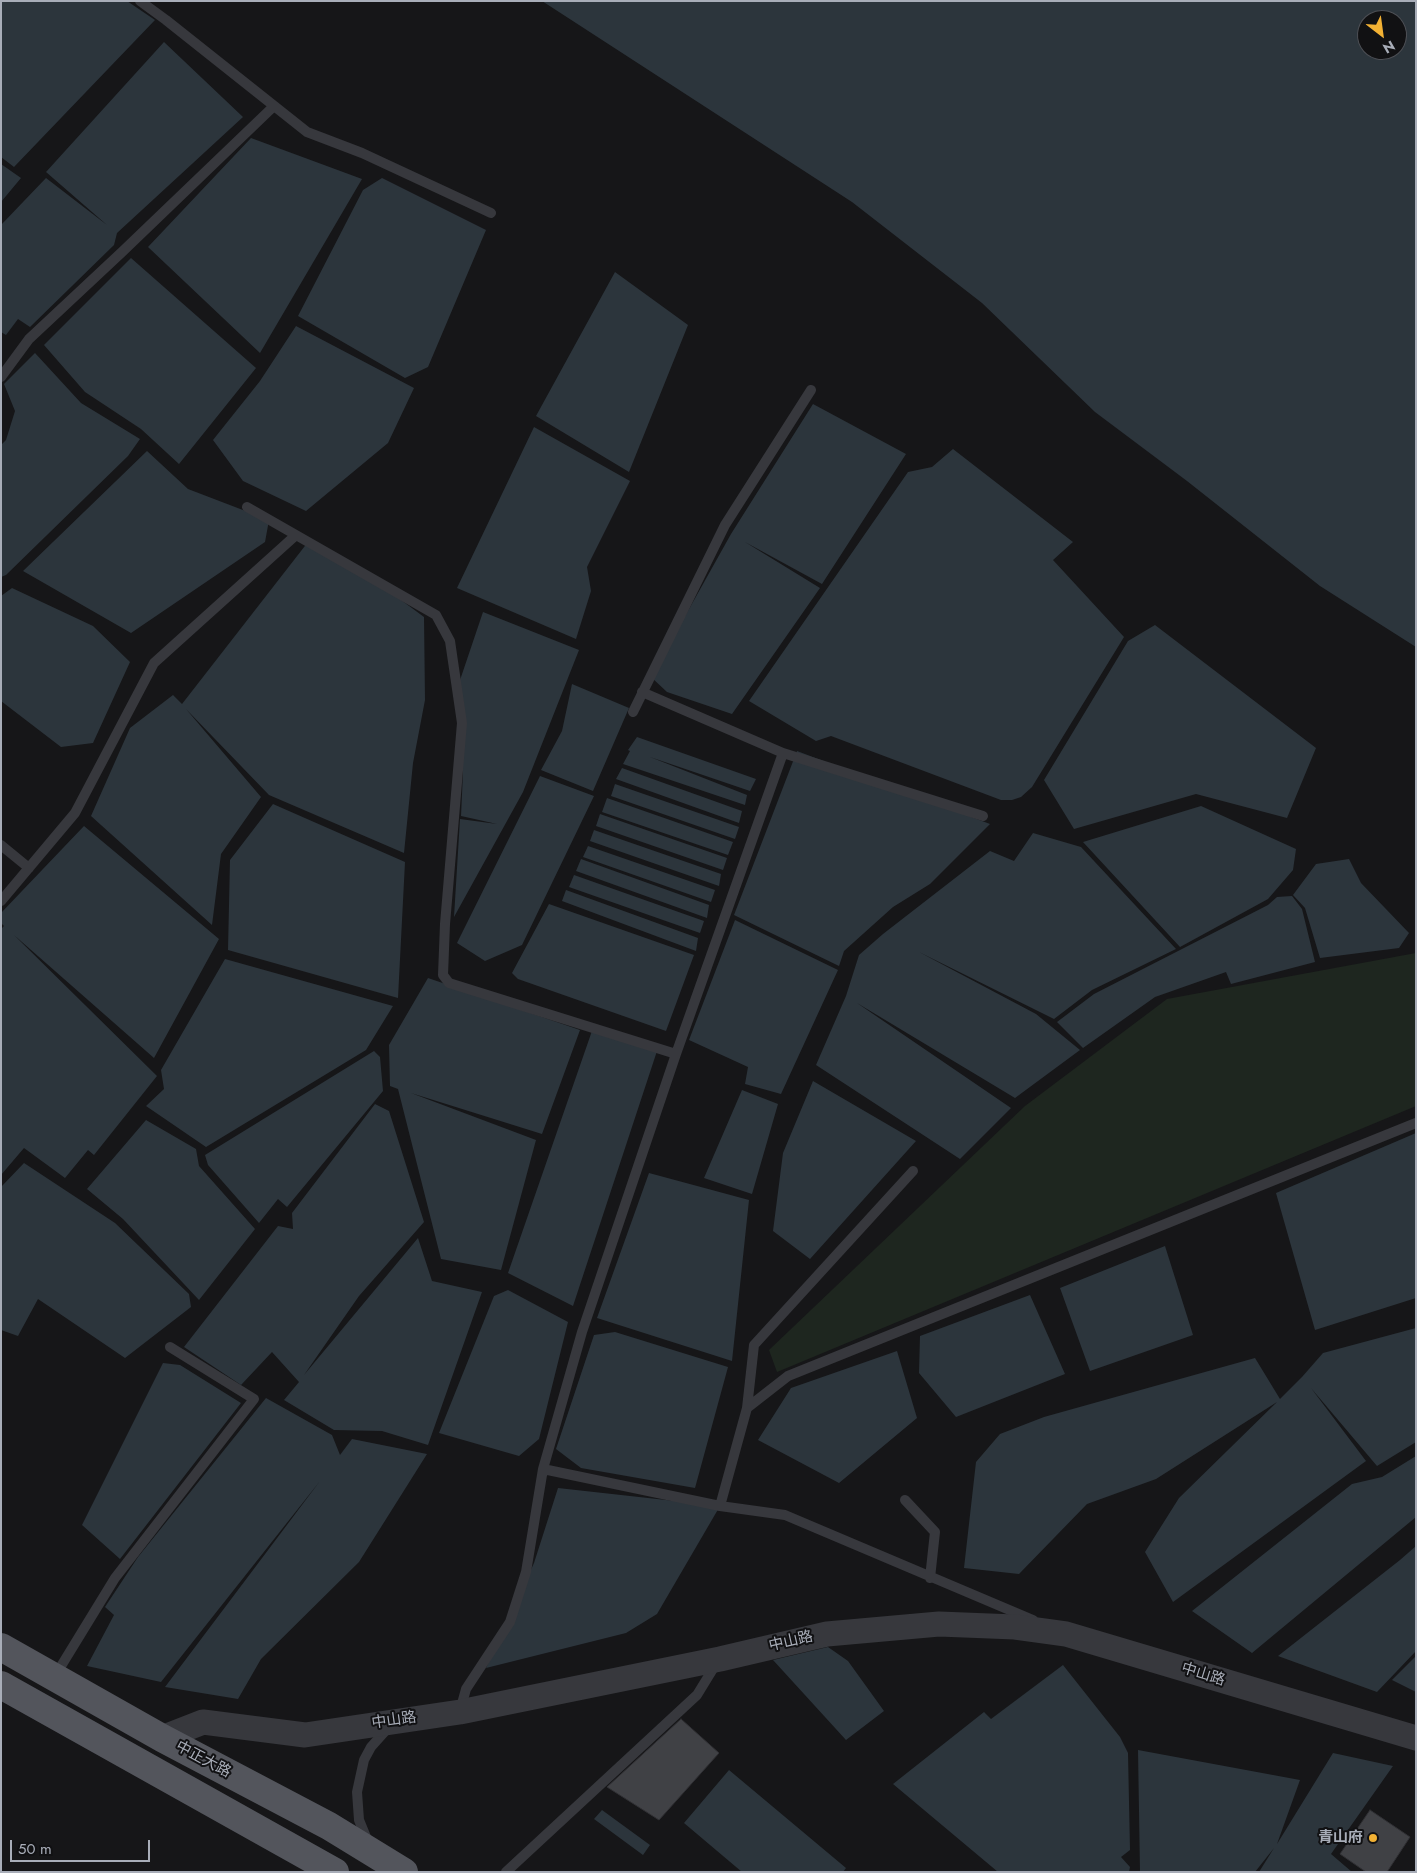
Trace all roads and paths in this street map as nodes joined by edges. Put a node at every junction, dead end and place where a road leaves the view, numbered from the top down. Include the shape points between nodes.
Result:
1 (140, 1) edge
2 (274, 106) junction
3 (491, 213) dead end
4 (1, 377) edge
5 (811, 390) dead end
6 (247, 507) dead end
7 (296, 535) junction
8 (642, 692) junction
9 (633, 712) dead end
10 (783, 753) junction
11 (983, 816) dead end
12 (1, 845) edge
13 (29, 868) junction
14 (1, 901) edge
15 (676, 1054) junction
16 (1416, 1123) edge
17 (913, 1172) dead end
18 (170, 1347) dead end
19 (747, 1408) junction
20 (543, 1469) junction
21 (905, 1500) dead end
22 (720, 1506) junction
23 (930, 1578) junction
24 (1066, 1634) junction
25 (1, 1647) edge
26 (720, 1658) junction
27 (54, 1677) junction
28 (1, 1685) edge
29 (460, 1712) junction
30 (394, 1721) junction
31 (162, 1738) junction
32 (1416, 1738) edge
33 (377, 1855) junction
34 (335, 1872) edge
35 (404, 1872) edge
36 (506, 1872) edge

1 - 2 lane
2 - 3 lane via 307,132 362,153
2 - 4 lane via 28,339
5 - 8 lane via 724,525
6 - 7 lane
7 - 13 lane via 154,663 75,813
7 - 15 lane via 436,615 450,641 462,723 443,975 449,983
8 - 9 lane
8 - 10 lane
10 - 11 lane
10 - 15 lane
12 - 13 lane
13 - 14 lane
15 - 20 lane via 582,1332
16 - 19 lane via 788,1376
17 - 19 lane via 754,1345
18 - 27 lane via 254,1400 115,1578
19 - 22 lane
20 - 22 lane
20 - 29 lane via 526,1572 510,1622 466,1689
21 - 23 lane via 934,1532
22 - 23 lane via 784,1515
23 - 24 lane
24 - 26 street, 中山路 via 1015,1627 939,1624 827,1634
24 - 32 street, 中山路
25 - 27 main road, 中正大路
26 - 29 street, 中山路
26 - 36 lane via 697,1695
27 - 31 main road, 中正大路
28 - 34 main road
29 - 30 street, 中山路
30 - 31 street, 中山路 via 305,1735 203,1722
30 - 33 lane via 364,1760 357,1792 359,1820
31 - 33 main road, 中正大路 via 329,1826
33 - 35 main road, 中正大路

